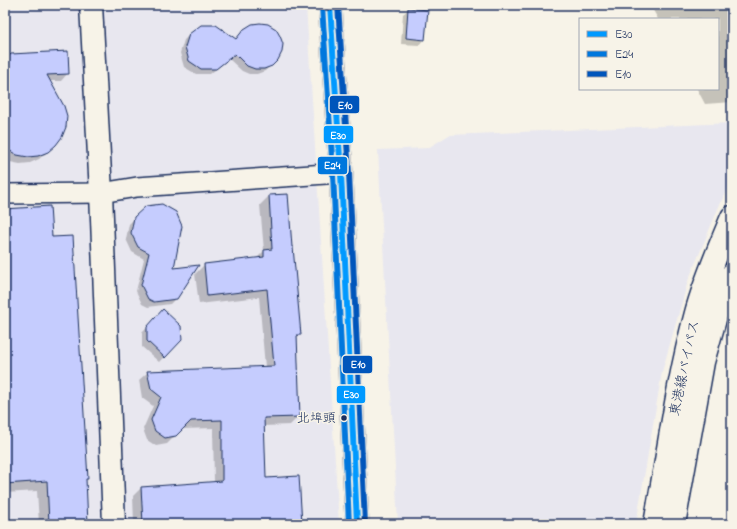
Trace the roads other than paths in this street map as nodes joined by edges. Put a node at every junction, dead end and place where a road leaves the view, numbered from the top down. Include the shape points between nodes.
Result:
1 (91, 5) edge
2 (330, 5) edge
3 (342, 174) junction
4 (101, 193) junction
5 (5, 194) edge
6 (732, 216) edge
7 (732, 274) edge
8 (114, 524) edge
9 (357, 524) edge
10 (655, 524) edge
11 (674, 524) edge

1 - 4 main road
2 - 3 main road
3 - 4 street via 137,187
3 - 9 main road
4 - 5 street
4 - 8 main road
6 - 10 main road, 東港線バイパス via 696,312 684,362
7 - 11 main road, 東港線バイパス via 717,312 703,362

